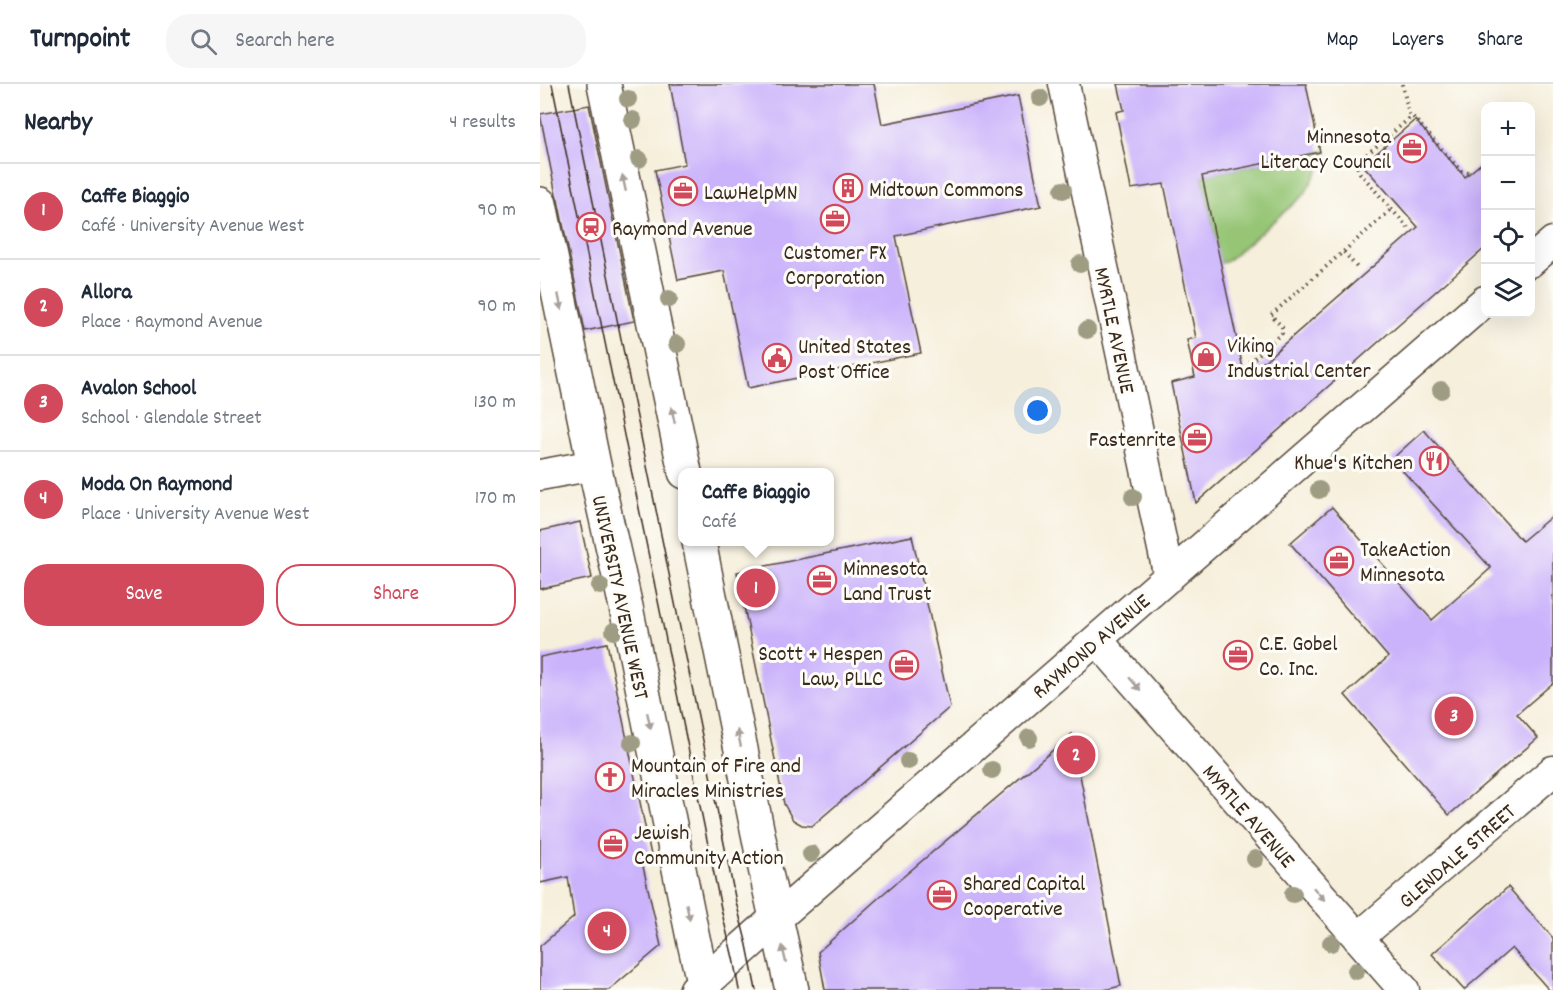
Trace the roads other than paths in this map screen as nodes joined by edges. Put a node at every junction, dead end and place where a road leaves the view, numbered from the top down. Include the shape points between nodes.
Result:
1 (604, 84) edge
2 (1064, 84) edge
3 (540, 204) edge
4 (1553, 242) edge
5 (1535, 258) edge
6 (1481, 305) edge
7 (594, 465) junction
8 (683, 468) edge
9 (540, 475) edge
10 (700, 546) edge
11 (1169, 577) junction
12 (1097, 640) junction
13 (1553, 771) edge
14 (776, 919) junction
15 (1358, 938) junction
16 (701, 988) edge
17 (792, 990) edge
18 (1404, 990) edge

8 -> 1 main road
2 - 11 street, MYRTLE AVENUE
3 -> 7 main road, UNIVERSITY AVENUE WEST
4 - 5 street
6 - 11 street, RAYMOND AVENUE
7 - 9 street
7 -> 16 main road, UNIVERSITY AVENUE WEST
14 -> 10 main road
11 - 12 street, RAYMOND AVENUE
12 - 14 street, RAYMOND AVENUE
12 -> 15 street, MYRTLE AVENUE
13 - 15 street, GLENDALE STREET
14 - 16 main road, RAYMOND AVENUE
17 -> 14 main road
15 - 18 street, MYRTLE AVENUE

